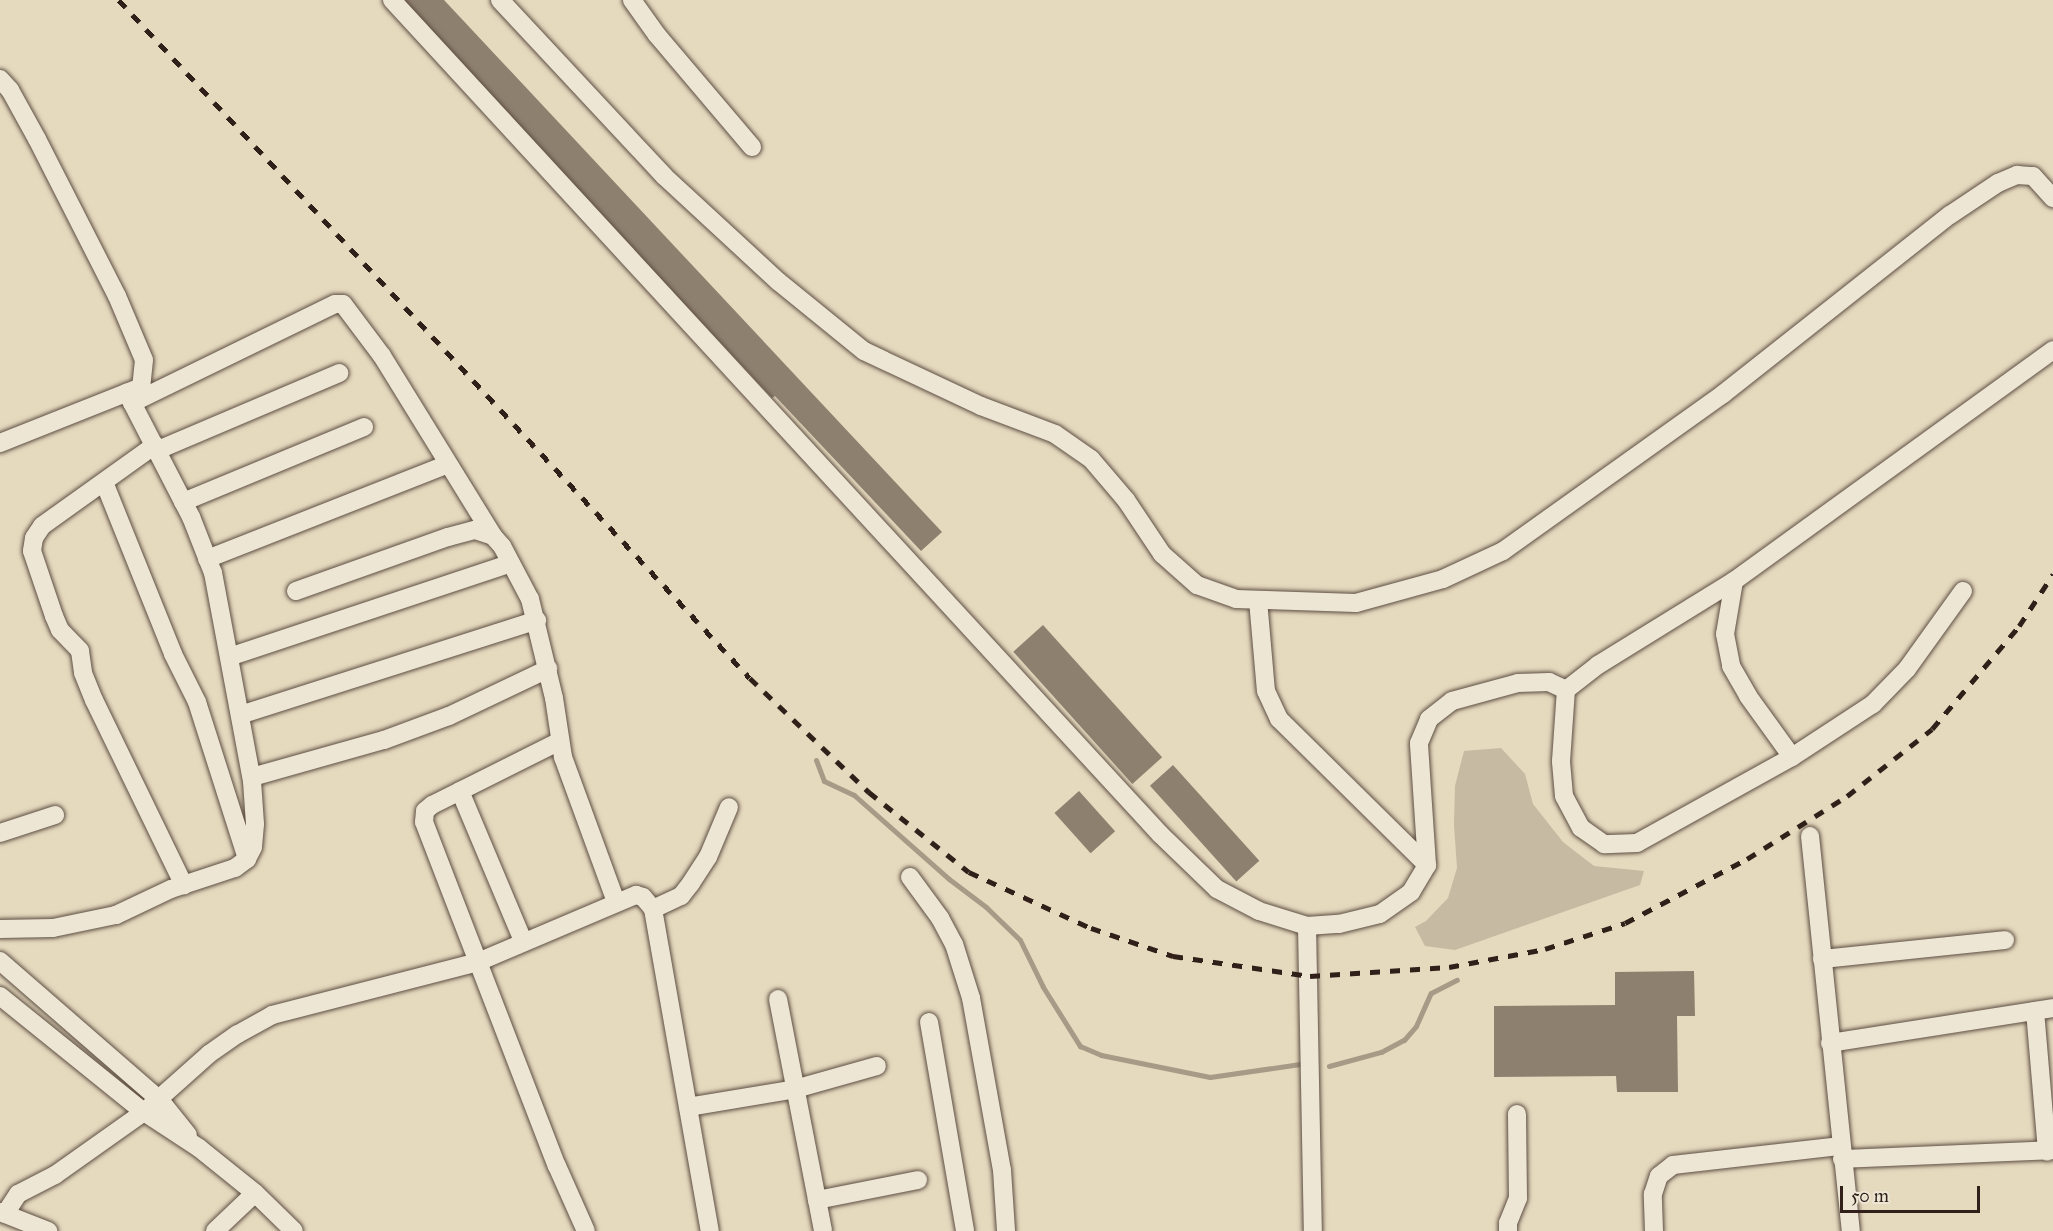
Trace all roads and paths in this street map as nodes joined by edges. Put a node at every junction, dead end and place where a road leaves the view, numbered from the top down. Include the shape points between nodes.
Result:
1 (392, 0) edge
2 (500, 0) edge
3 (632, 0) edge
4 (0, 79) edge
5 (752, 147) dead end
6 (2053, 198) edge
7 (2053, 350) edge
8 (339, 373) dead end
9 (129, 398) junction
10 (364, 427) dead end
11 (0, 443) edge
12 (156, 447) junction
13 (446, 465) junction
14 (104, 482) junction
15 (183, 502) junction
16 (493, 536) junction
17 (207, 559) junction
18 (511, 564) junction
19 (1734, 581) junction
20 (296, 591) dead end
21 (1963, 591) dead end
22 (1258, 600) junction
23 (537, 620) junction
24 (229, 657) junction
25 (548, 669) junction
26 (1566, 690) junction
27 (240, 716) junction
28 (560, 741) junction
29 (1792, 757) junction
30 (252, 777) junction
31 (460, 790) junction
32 (729, 807) dead end
33 (55, 815) dead end
34 (0, 833) edge
35 (1810, 836) dead end
36 (247, 859) junction
37 (1427, 865) junction
38 (910, 877) dead end
39 (184, 885) junction
40 (616, 902) junction
41 (653, 909) junction
42 (1307, 926) junction
43 (0, 929) edge
44 (2005, 940) dead end
45 (523, 941) junction
46 (1822, 959) junction
47 (0, 961) edge
48 (477, 962) junction
49 (0, 996) edge
50 (778, 999) dead end
51 (2044, 1010) edge
52 (929, 1022) dead end
53 (1830, 1043) junction
54 (877, 1066) dead end
55 (795, 1089) junction
56 (159, 1099) junction
57 (688, 1107) junction
58 (144, 1112) junction
59 (1517, 1114) dead end
60 (199, 1148) junction
61 (2050, 1150) edge
62 (1842, 1153) junction
63 (918, 1180) dead end
64 (255, 1193) junction
65 (817, 1200) junction
66 (2, 1213) edge
67 (48, 1231) edge
68 (215, 1231) edge
69 (294, 1231) edge
70 (586, 1231) edge
71 (710, 1231) edge
72 (823, 1231) edge
73 (965, 1231) edge
74 (1006, 1231) edge
75 (1313, 1231) edge
76 (1508, 1231) edge
77 (1654, 1231) edge
78 (1851, 1231) edge

1 - 42 street via 1160,834 1217,889 1259,912
2 - 22 street via 664,176 779,282 864,351 981,406 1055,434 1091,459 1126,500 1162,554 1197,585 1236,599
3 - 5 street
4 - 9 street via 37,140 117,296 144,360 141,387
6 - 22 street via 2033,176 2017,175 1998,183 1950,215 1723,394 1503,552 1443,579 1356,603
7 - 19 street
8 - 12 street
9 - 11 street
9 - 12 street
9 - 13 street via 335,304 343,304 382,356
10 - 15 street
12 - 14 street
12 - 15 street
13 - 16 street
13 - 17 street
14 - 36 street via 196,702
14 - 39 street via 42,526 32,551 60,630 80,651 83,674 94,700
15 - 17 street
16 - 18 street
16 - 20 street via 475,530 448,537
17 - 24 street
18 - 23 street
18 - 24 street
19 - 26 street via 1598,665
19 - 29 street via 1725,634 1731,666
21 - 29 street via 1907,669 1873,704
22 - 37 street via 1266,691 1279,719
23 - 25 street
23 - 27 street
24 - 27 street
25 - 28 street
25 - 30 street via 448,716 384,740
26 - 29 street via 1561,761 1564,796 1581,828 1604,844 1637,843
26 - 37 street via 1549,682 1518,683 1452,701 1429,719 1419,743
27 - 30 street
28 - 31 street
28 - 40 street
30 - 36 street via 255,825 253,847
31 - 45 street
31 - 48 street via 425,811 423,822
32 - 41 street via 708,857 691,883 681,896
33 - 34 street
35 - 46 street
36 - 39 street via 236,868
37 - 42 street via 1411,892 1380,914 1339,924
38 - 74 street via 954,944 970,998 1002,1170
39 - 43 street via 116,915 53,928
40 - 41 street via 636,895
40 - 45 street
41 - 57 street
42 - 75 street
44 - 46 street
45 - 48 street
46 - 53 street
47 - 56 street
48 - 56 street via 272,1015 209,1054
48 - 70 street
49 - 58 street
50 - 55 street
51 - 53 street
51 - 61 street
52 - 73 street
53 - 62 street
54 - 55 street
55 - 57 street
55 - 65 street
56 - 58 street
56 - 60 street
57 - 71 street
58 - 60 street
58 - 66 street via 55,1175 18,1194
59 - 76 street via 1518,1198
60 - 64 street
61 - 62 street
62 - 77 street via 1673,1165 1659,1176 1653,1194
62 - 78 street
63 - 65 street
64 - 68 street
64 - 69 street
65 - 72 street
66 - 67 street

